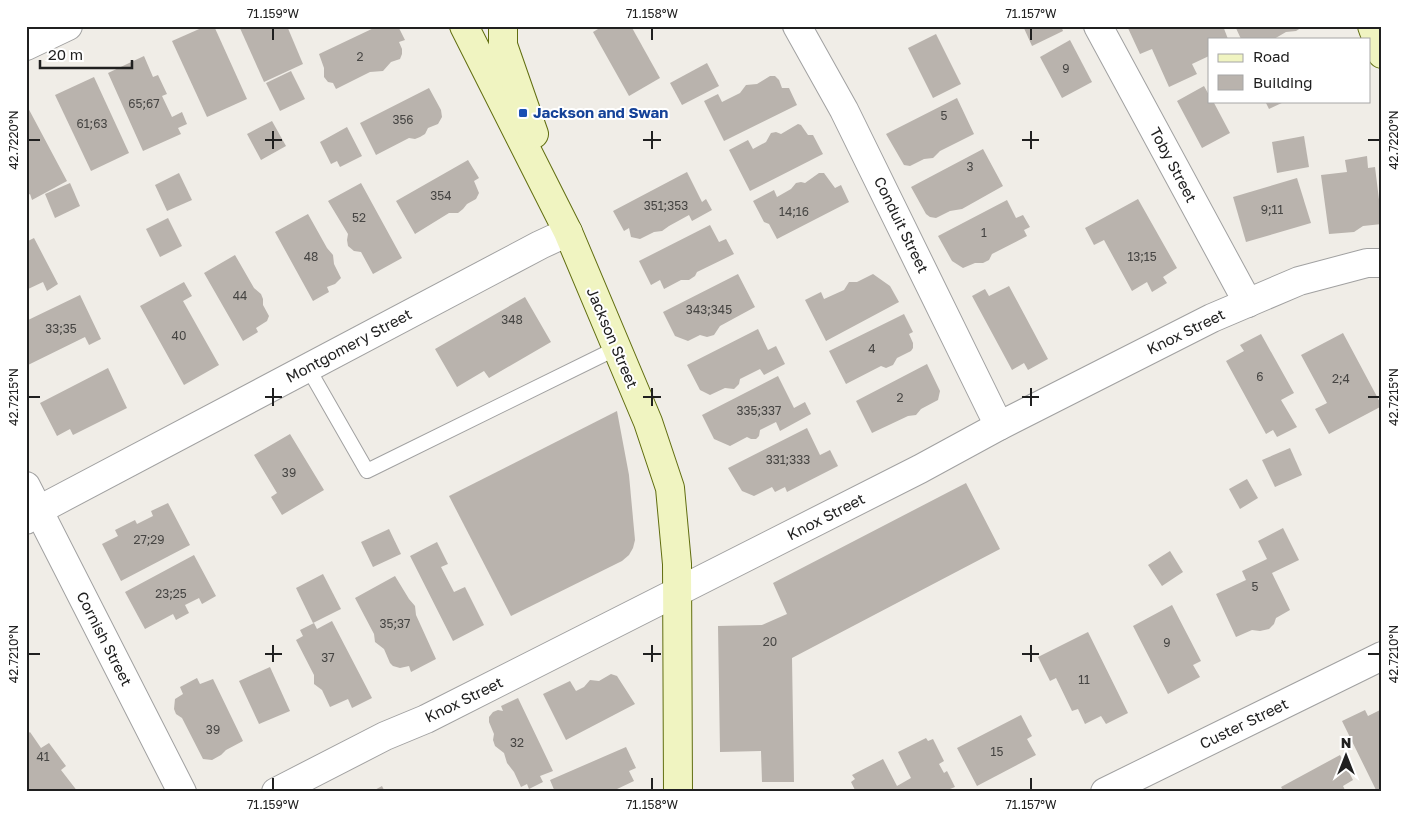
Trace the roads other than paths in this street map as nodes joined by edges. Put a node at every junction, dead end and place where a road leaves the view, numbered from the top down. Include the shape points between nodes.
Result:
1 (464, 26) edge
2 (503, 26) edge
3 (798, 26) edge
4 (1098, 26) edge
5 (1372, 26) edge
6 (62, 28) edge
7 (26, 46) edge
8 (1382, 54) edge
9 (568, 232) junction
10 (1382, 263) edge
11 (1248, 303) junction
12 (617, 348) junction
13 (308, 368) junction
14 (999, 426) junction
15 (26, 486) edge
16 (32, 515) edge
17 (677, 592) junction
18 (1382, 656) edge
19 (182, 792) edge
20 (276, 792) edge
21 (678, 792) edge
22 (1105, 792) edge

1 - 9 main road, Jackson Street
2 - 9 main road via 503,45
3 - 14 street, Conduit Street via 844,110
4 - 11 street, Toby Street
5 - 8 main road
6 - 7 street
9 - 12 main road, Jackson Street
9 - 13 street, Montgomery Street
10 - 11 street, Knox Street via 1367,263 1299,281
11 - 14 street, Knox Street
12 - 13 lane via 367,471
12 - 17 main road, Jackson Street via 648,422 670,488
13 - 16 street, Montgomery Street
14 - 17 street, Knox Street
15 - 16 street, Cornish Street
16 - 19 street, Cornish Street
17 - 20 street, Knox Street
17 - 21 main road, Jackson Street
18 - 22 street, Custer Street

